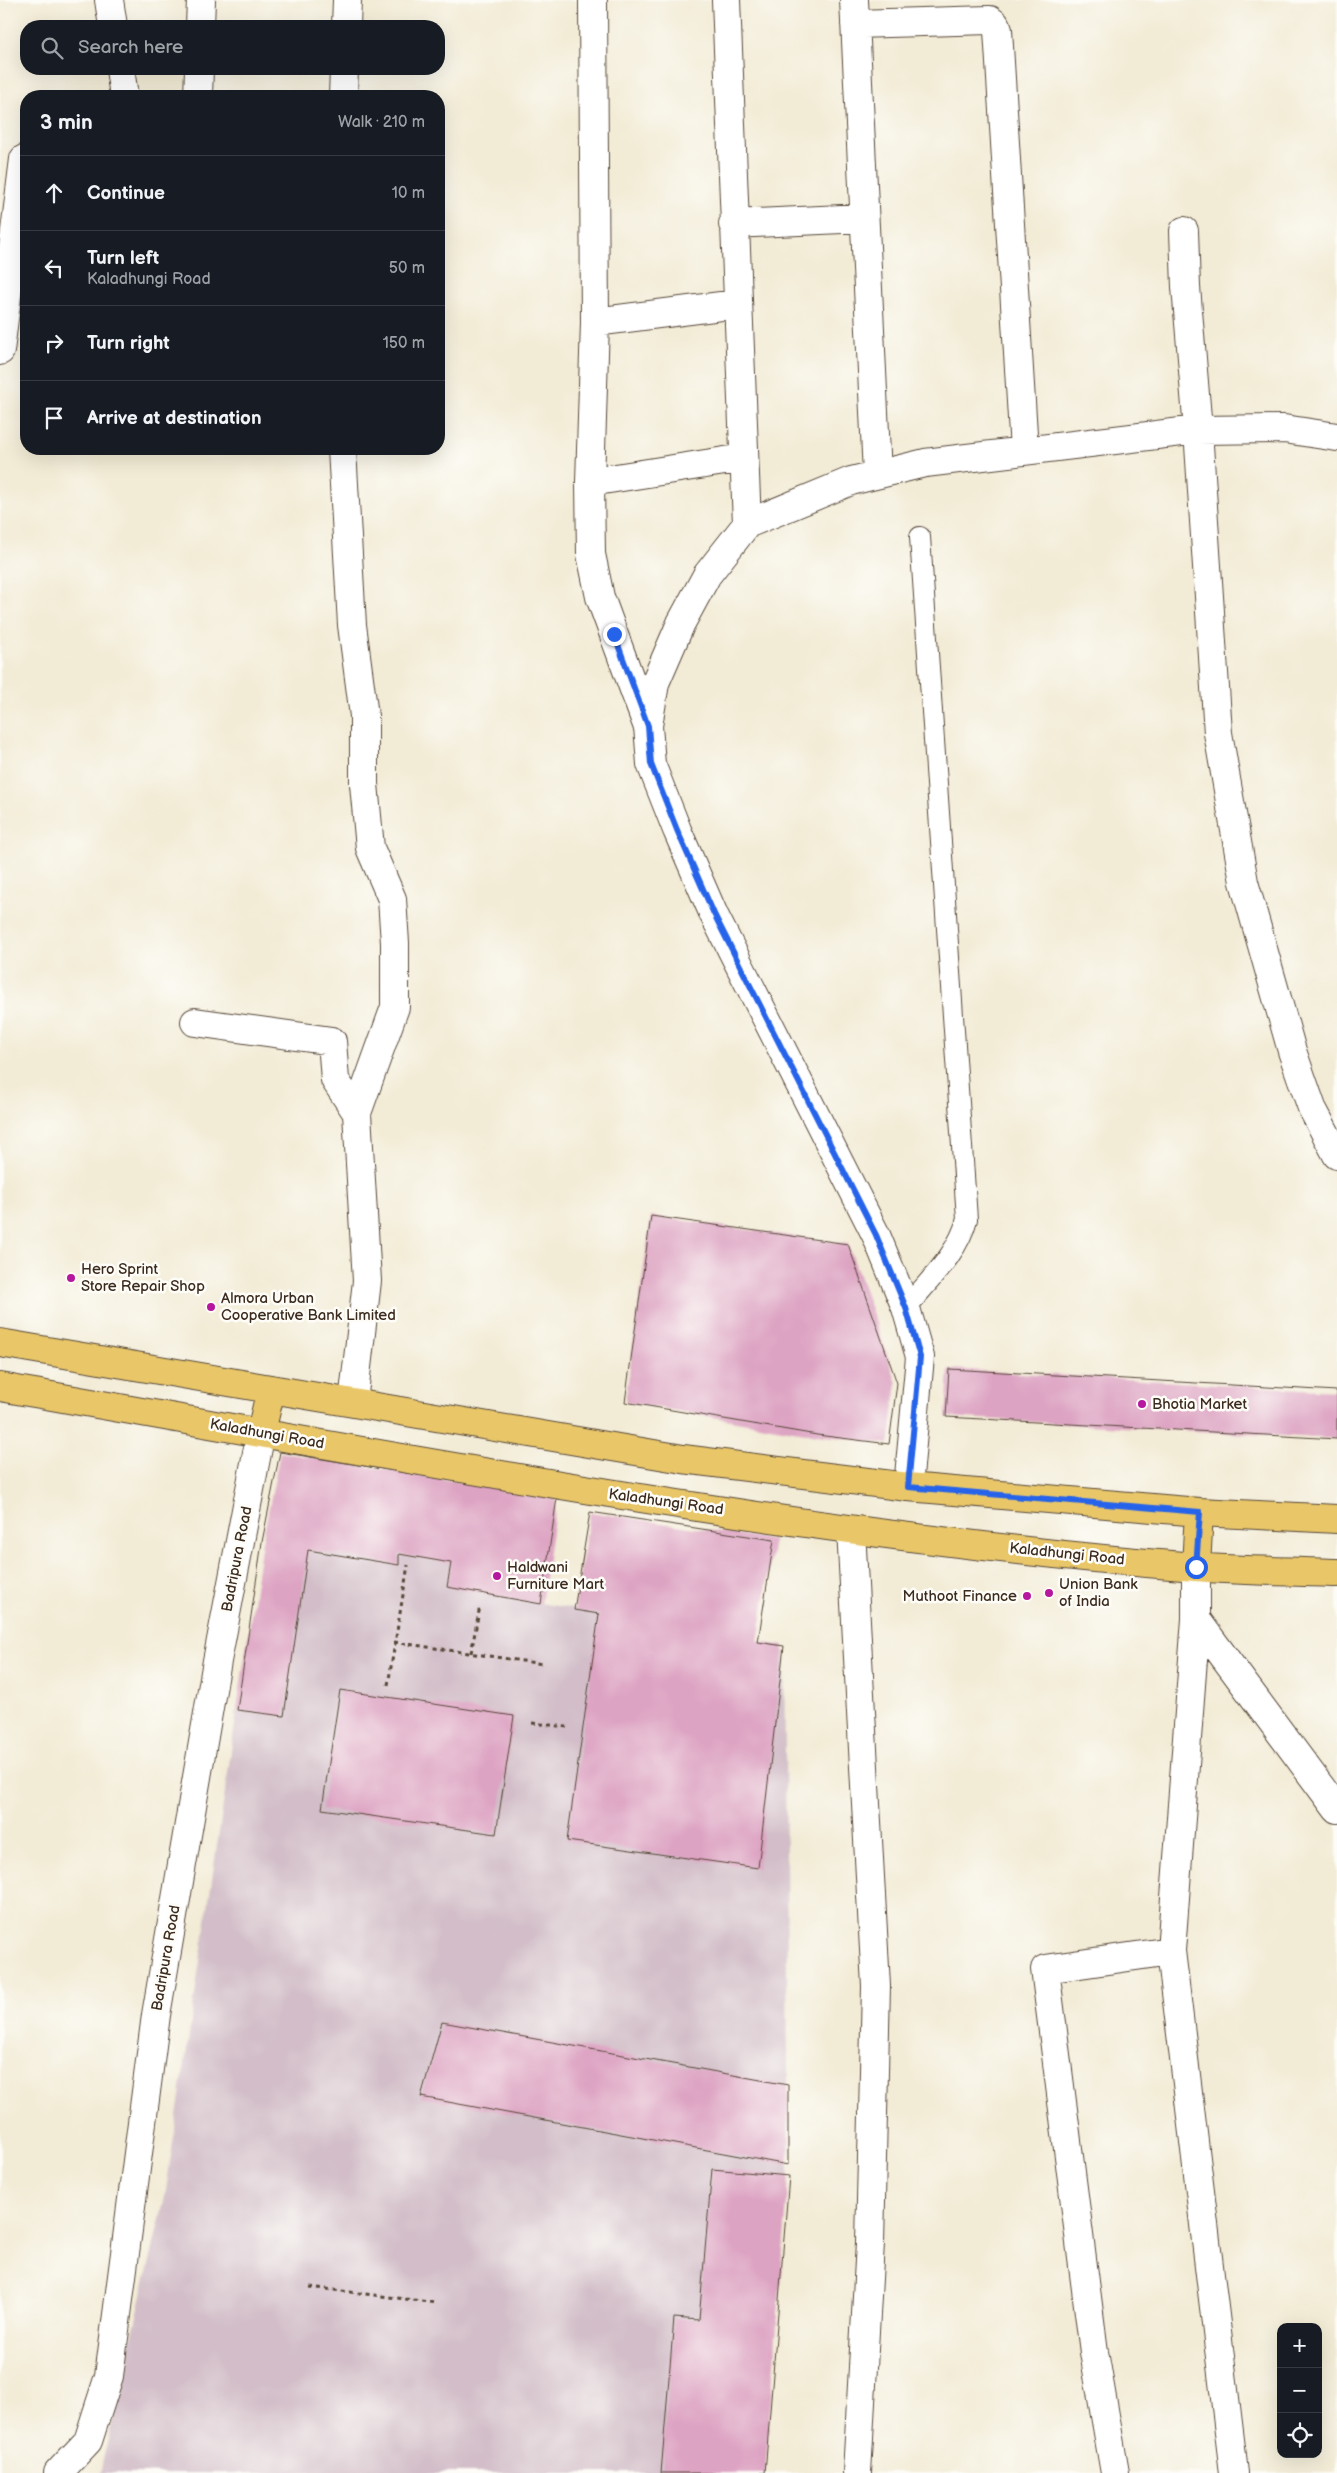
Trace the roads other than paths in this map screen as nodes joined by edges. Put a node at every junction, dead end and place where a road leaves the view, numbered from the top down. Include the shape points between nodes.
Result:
1 (109, 0) edge
2 (202, 0) edge
3 (347, 0) edge
4 (726, 0) edge
5 (593, 1) edge
6 (855, 12) edge
7 (112, 20) edge
8 (200, 20) edge
9 (346, 20) edge
10 (121, 75) edge
11 (199, 75) edge
12 (344, 75) edge
13 (123, 90) edge
14 (198, 90) edge
15 (343, 90) edge
16 (17, 160) edge
17 (864, 218) junction
18 (733, 224) junction
19 (1184, 231) dead end
20 (737, 304) junction
21 (594, 322) junction
22 (0, 351) edge
23 (1198, 430) junction
24 (1337, 437) edge
25 (1024, 450) junction
26 (342, 455) edge
27 (744, 458) junction
28 (877, 474) junction
29 (590, 482) junction
30 (747, 524) junction
31 (920, 537) dead end
32 (648, 726) junction
33 (196, 1022) dead end
34 (357, 1113) junction
35 (1337, 1155) edge
36 (906, 1308) junction
37 (0, 1343) edge
38 (0, 1387) edge
39 (271, 1389) junction
40 (353, 1402) junction
41 (261, 1432) junction
42 (908, 1487) junction
43 (1200, 1512) junction
44 (1337, 1519) edge
45 (851, 1530) junction
46 (1196, 1567) junction
47 (1337, 1573) edge
48 (1196, 1619) junction
49 (1337, 1809) edge
50 (1171, 1951) junction
51 (58, 2473) edge
52 (857, 2473) edge
53 (1115, 2473) edge
54 (1234, 2473) edge

1 - 7 street
2 - 8 street
3 - 9 street
4 - 18 street
5 - 21 street
6 - 17 street
6 - 25 street via 990,20 996,24
10 - 13 street
11 - 14 street
12 - 15 street
16 - 22 street
17 - 18 street
17 - 28 street
18 - 20 street
19 - 23 street
20 - 21 street
20 - 27 street
21 - 29 street
23 - 24 street via 1284,429
23 - 25 street
23 - 35 street via 1218,734 1244,882 1292,1051 1312,1108
25 - 28 street via 925,463
26 - 34 street via 352,625 364,716 364,784 370,848 392,899 395,943 396,1007
27 - 29 street
27 - 30 street
28 - 30 street via 850,481
29 - 32 street via 591,554 600,597
30 - 32 street via 707,575 681,622 655,683
31 - 36 lane via 968,1219 957,1248
32 - 36 street via 651,764 714,914 876,1235
33 - 34 street via 332,1041 335,1080
34 - 40 street via 366,1281
36 - 42 street via 920,1357
37 - 39 main road
38 - 41 main road, Kaladhungi Road
39 - 40 main road
39 - 41 main road
40 - 42 main road via 683,1460
41 - 45 main road, Kaladhungi Road via 573,1488
41 - 51 street, Badripura Road via 217,1661 156,2015 109,2376 88,2441
42 - 43 main road
43 - 44 main road
43 - 46 main road
45 - 46 main road, Kaladhungi Road
45 - 52 street via 876,1986 870,2243
46 - 47 main road, Kaladhungi Road
46 - 48 street
48 - 49 street
48 - 50 street
50 - 53 street via 1045,1969 1094,2352
50 - 54 street

